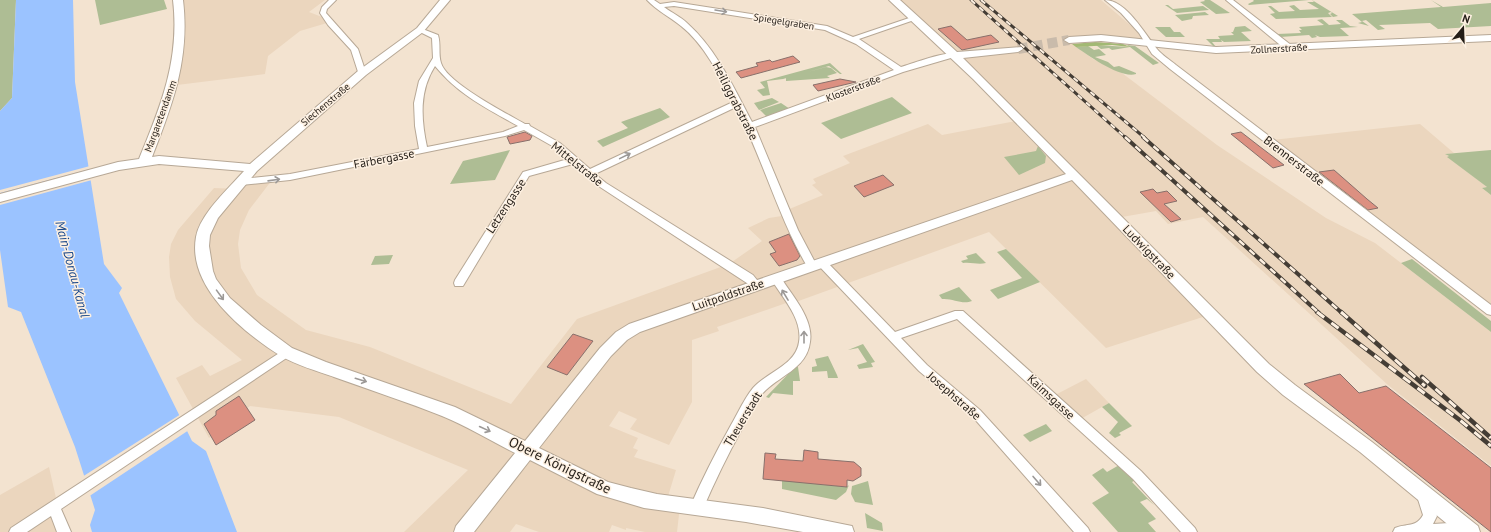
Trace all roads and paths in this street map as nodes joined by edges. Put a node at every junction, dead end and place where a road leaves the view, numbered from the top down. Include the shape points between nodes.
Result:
1 (178, 0) edge
2 (333, 0) edge
3 (445, 0) edge
4 (650, 0) edge
5 (894, 0) edge
6 (1108, 0) edge
7 (1229, 0) edge
8 (658, 6) junction
9 (915, 18) junction
10 (420, 30) junction
11 (1491, 38) edge
12 (853, 39) junction
13 (1068, 40) tunnel mouth
14 (1147, 44) junction
15 (1288, 47) junction
16 (1018, 48) tunnel mouth
17 (956, 55) junction
18 (436, 59) junction
19 (900, 70) junction
20 (362, 73) junction
21 (737, 103) junction
22 (526, 126) junction
23 (750, 126) junction
24 (424, 151) junction
25 (576, 160) junction
26 (144, 161) junction
27 (253, 168) junction
28 (590, 173) junction
29 (1074, 175) junction
30 (241, 182) junction
31 (0, 198) edge
32 (212, 217) joint
33 (817, 264) junction
34 (776, 279) junction
35 (459, 283) dead end
36 (756, 285) junction
37 (1491, 311) edge
38 (893, 337) junction
39 (287, 352) junction
40 (528, 450) junction
41 (1418, 489) junction
42 (54, 507) junction
43 (697, 507) junction
44 (1419, 530) junction
45 (1469, 530) edge
46 (16, 532) edge
47 (64, 532) edge
48 (463, 532) edge
49 (845, 532) edge
50 (1083, 532) edge
51 (1190, 532) edge
52 (1400, 532) edge

1 - 26 street, Margaretendamm via 182,30 178,65 161,120
2 - 20 street via 324,8 323,13 354,49
3 - 10 street, Siechenstraße
4 - 8 street, Heiliggrabstraße
5 - 9 street, Ludwigstraße
6 - 14 street, Brennerstraße via 1136,27
7 - 15 street
8 -> 12 street, Spiegelgraben via 674,4 812,25
8 - 21 street, Heiliggrabstraße via 685,25 704,48 719,68
9 - 12 street
9 - 17 street, Ludwigstraße
10 - 18 street via 435,37
10 - 20 street, Siechenstraße
11 - 15 street, Zollnerstraße
12 - 19 street, Spiegelgraben
13 - 14 street, Zollnerstraße via 1101,38
14 - 15 street, Zollnerstraße via 1216,50
14 - 37 street, Brennerstraße via 1199,87
16 - 17 street
17 - 19 street, Klosterstraße
17 - 29 street, Ludwigstraße
18 - 22 street, Mittelstraße via 445,74 470,96
18 - 24 street via 426,74 418,97 417,116
19 - 23 street, Klosterstraße
20 - 27 street, Siechenstraße
21 - 23 street, Heiliggrabstraße
28 -> 21 street
22 - 24 street, Färbergasse via 505,134
22 - 25 street, Mittelstraße
23 - 33 street, Heiliggrabstraße via 793,230
30 -> 24 street, Färbergasse via 290,177
25 - 28 street, Mittelstraße
25 - 35 street, Letzengasse via 526,174
26 - 27 street
26 - 31 street
27 - 30 street, Siechenstraße
28 - 36 street, Mittelstraße via 609,190 738,270
29 - 33 street, Luitpoldstraße
29 - 41 street, Ludwigstraße via 1263,368
30 - 32 street, Siechenstraße
32 -> 39 street, Obere Königstraße via 206,228 202,246 210,281 233,310
33 - 34 street, Luitpoldstraße
33 - 38 street, Josephstraße
34 - 36 street, Luitpoldstraße
43 -> 34 street, Theuerstadt via 711,475 753,398 797,358 804,345 804,328
36 - 40 street, Luitpoldstraße via 626,332 610,348
38 -> 50 street, Josephstraße via 923,368 976,413
38 - 51 street, Kaimsgasse via 959,314 1137,475
39 -> 40 street, Obere Königstraße via 450,412
39 - 42 street
40 - 43 street, Obere Königstraße via 577,476 624,496 661,504
40 - 48 street, Luitpoldstraße
41 - 44 street, Ludwigstraße via 1430,516
41 - 45 street, Ludwigstraße
42 - 46 street
42 - 47 street
43 - 49 street, Obere Königstraße via 788,520
44 - 45 street
44 - 52 street

